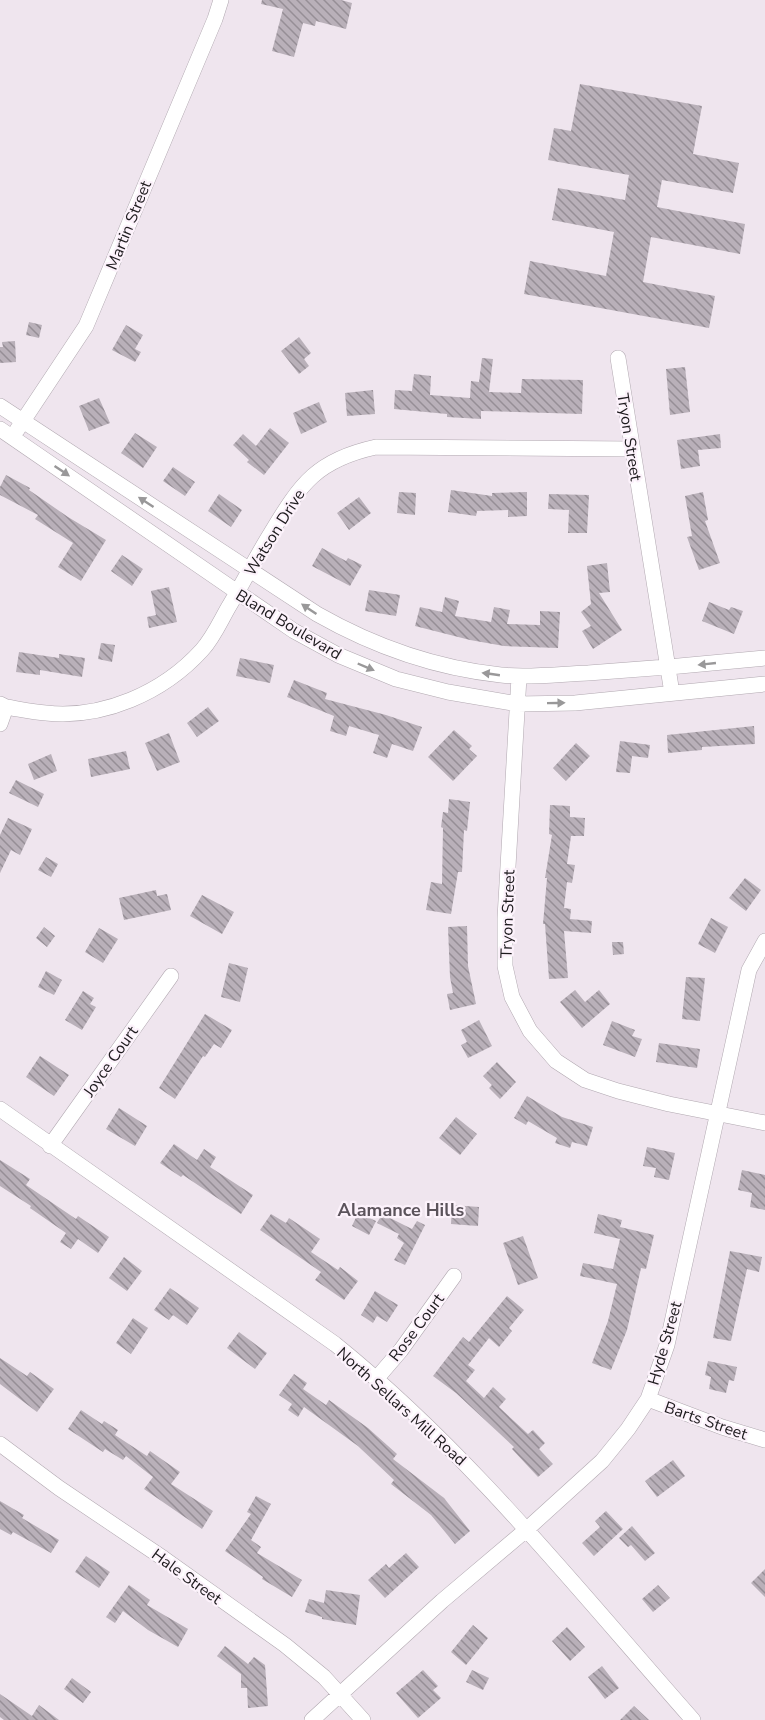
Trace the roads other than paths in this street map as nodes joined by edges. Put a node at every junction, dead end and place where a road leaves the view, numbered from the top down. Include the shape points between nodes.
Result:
1 (221, 0) edge
2 (618, 358) dead end
3 (0, 406) edge
4 (22, 421) junction
5 (0, 429) edge
6 (13, 438) junction
7 (632, 449) junction
8 (249, 569) junction
9 (237, 593) junction
10 (765, 658) edge
11 (668, 668) junction
12 (519, 677) junction
13 (765, 684) edge
14 (672, 693) junction
15 (518, 704) junction
16 (3, 706) edge
17 (0, 724) edge
18 (765, 941) edge
19 (171, 976) dead end
20 (0, 1109) edge
21 (716, 1113) junction
22 (765, 1123) edge
23 (50, 1146) junction
24 (454, 1276) dead end
25 (377, 1378) junction
26 (648, 1399) junction
27 (765, 1440) edge
28 (0, 1444) edge
29 (526, 1530) junction
30 (339, 1694) junction
31 (312, 1720) edge
32 (363, 1720) edge
33 (693, 1720) edge

1 - 4 street, Martin Street via 86,326
2 - 7 street, Tryon Street
3 - 4 street, Bland Boulevard
4 - 6 street, Martin Street
8 -> 4 street, Bland Boulevard
5 - 6 street, Bland Boulevard
6 -> 9 street, Bland Boulevard
7 - 8 street, Watson Drive via 376,447 354,452 320,469 303,485
7 - 11 street, Tryon Street
8 - 9 street, Watson Drive
12 -> 8 street, Bland Boulevard via 456,669 384,647 316,614
9 -> 15 street, Bland Boulevard via 338,655 396,679
9 - 16 street, Watson Drive via 202,650 148,692 89,712 48,714
10 -> 11 street, Bland Boulevard
11 - 12 street, Bland Boulevard
11 - 14 street, Tryon Street
12 - 15 street, Tryon Street
13 - 14 street, Bland Boulevard
15 -> 14 street, Bland Boulevard
15 - 21 street, Tryon Street via 505,918 505,966 512,997 530,1031 556,1061 585,1080
16 - 17 street
18 - 21 street, Hyde Street via 749,970
19 - 23 street, Joyce Court
20 - 23 street, North Sellars Mill Road
21 - 22 street, Tryon Street
21 - 26 street, Hyde Street via 667,1345
23 - 25 street, North Sellars Mill Road
24 - 25 street, Rose Court
25 - 29 street, North Sellars Mill Road via 448,1444
26 - 27 street, Barts Street
26 - 29 street, Hyde Street via 602,1461
28 - 30 street, Hale Street via 285,1645
29 - 30 street, Hyde Street
29 - 33 street, North Sellars Mill Road
30 - 31 street, Hyde Street
30 - 32 street, Hale Street

